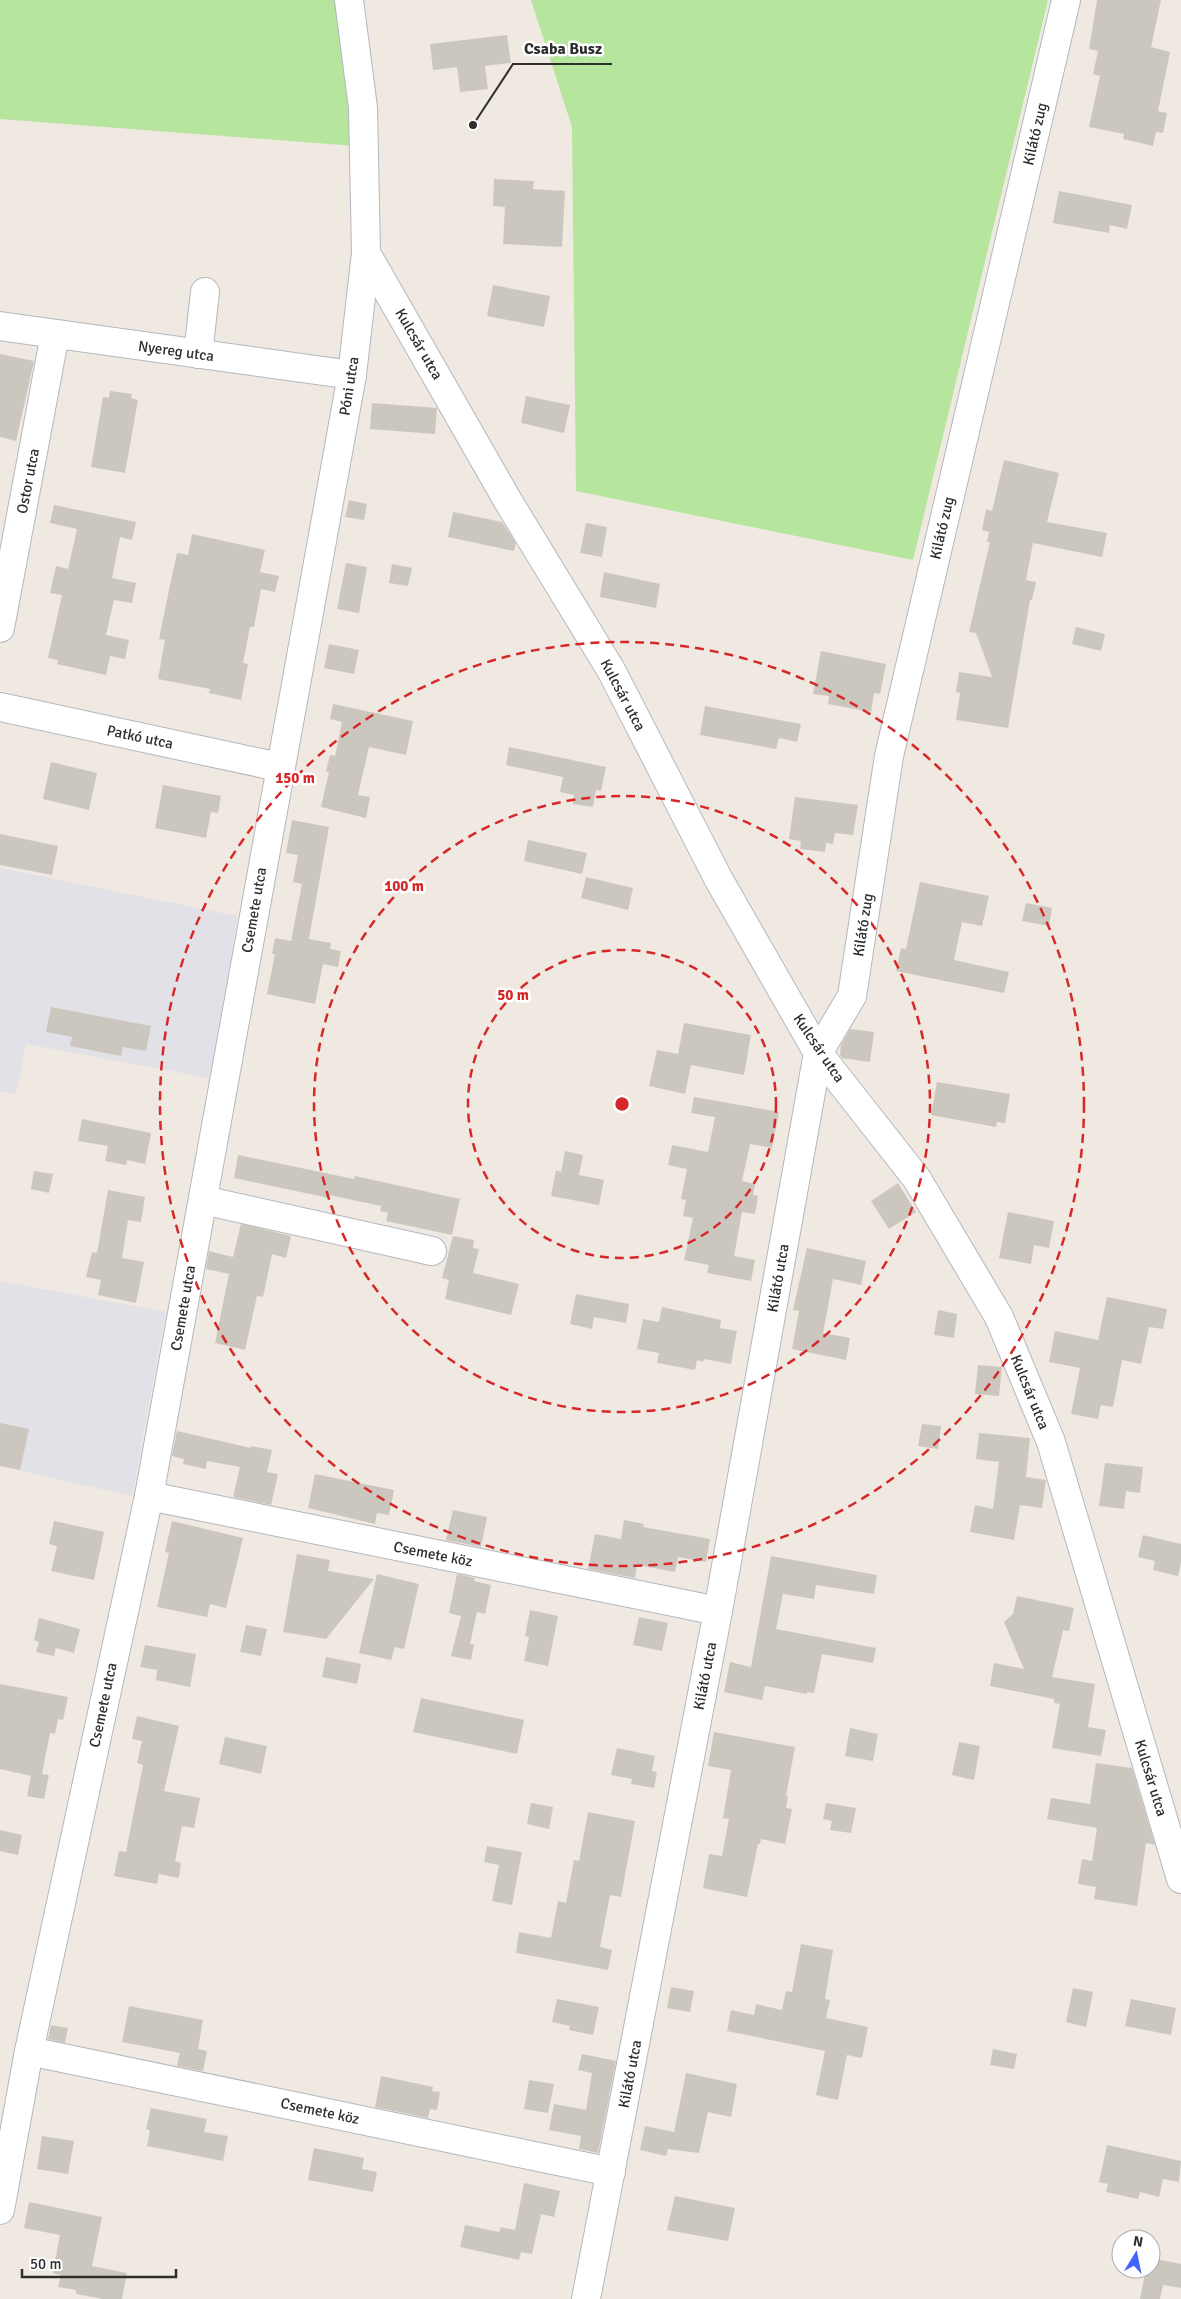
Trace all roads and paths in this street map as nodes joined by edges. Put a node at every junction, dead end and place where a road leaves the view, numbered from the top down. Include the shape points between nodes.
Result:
1 (349, 0) edge
2 (1066, 0) edge
3 (366, 253) junction
4 (204, 292) dead end
5 (0, 326) edge
6 (55, 334) junction
7 (198, 354) junction
8 (352, 375) junction
9 (0, 628) edge
10 (0, 707) edge
11 (279, 767) junction
12 (818, 1052) junction
13 (203, 1200) junction
14 (432, 1251) dead end
15 (148, 1496) junction
16 (718, 1611) junction
17 (1181, 1879) edge
18 (29, 2051) junction
19 (611, 2172) junction
20 (0, 2210) edge
21 (586, 2299) edge

1 - 3 street, Póni utca via 363,108
2 - 12 street, Kilátó zug via 889,756 852,996
3 - 8 street, Póni utca
3 - 12 street, Kulcsár utca via 508,502 611,670 719,880
4 - 7 street
5 - 6 street, Nyereg utca
6 - 7 street, Nyereg utca
6 - 9 street, Ostor utca
7 - 8 street, Nyereg utca
8 - 11 street, Póni utca
10 - 11 street, Patkó utca
11 - 13 street, Csemete utca
12 - 16 street, Kilátó utca
12 - 17 street, Kulcsár utca via 916,1179 999,1317 1050,1442
13 - 14 street
13 - 15 street, Csemete utca
15 - 16 street, Csemete köz
15 - 18 street, Csemete utca
16 - 19 street, Kilátó utca
18 - 19 street, Csemete köz
18 - 20 street, Csemete utca
19 - 21 street, Kilátó utca

